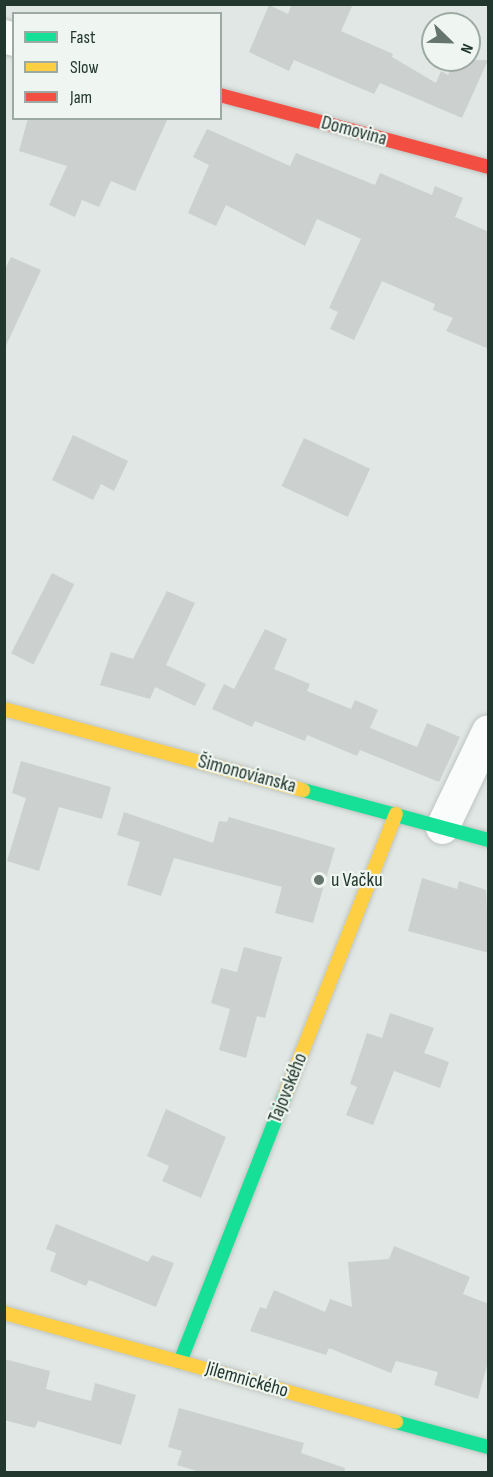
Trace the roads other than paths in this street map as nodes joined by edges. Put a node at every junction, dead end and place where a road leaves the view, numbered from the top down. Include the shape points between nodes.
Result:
1 (222, 96) edge
2 (489, 167) edge
3 (4, 709) edge
4 (489, 731) edge
5 (396, 814) junction
6 (442, 827) junction
7 (489, 840) edge
8 (4, 1313) edge
9 (180, 1362) junction
10 (489, 1447) edge

1 - 2 street, Domovina
3 - 5 street, Šimonovianska
4 - 6 street
5 - 6 street, Šimonovianska
5 - 9 street, Tajovského
6 - 7 street, Šimonovianska
8 - 9 street, Jilemnického
9 - 10 street, Jilemnického

